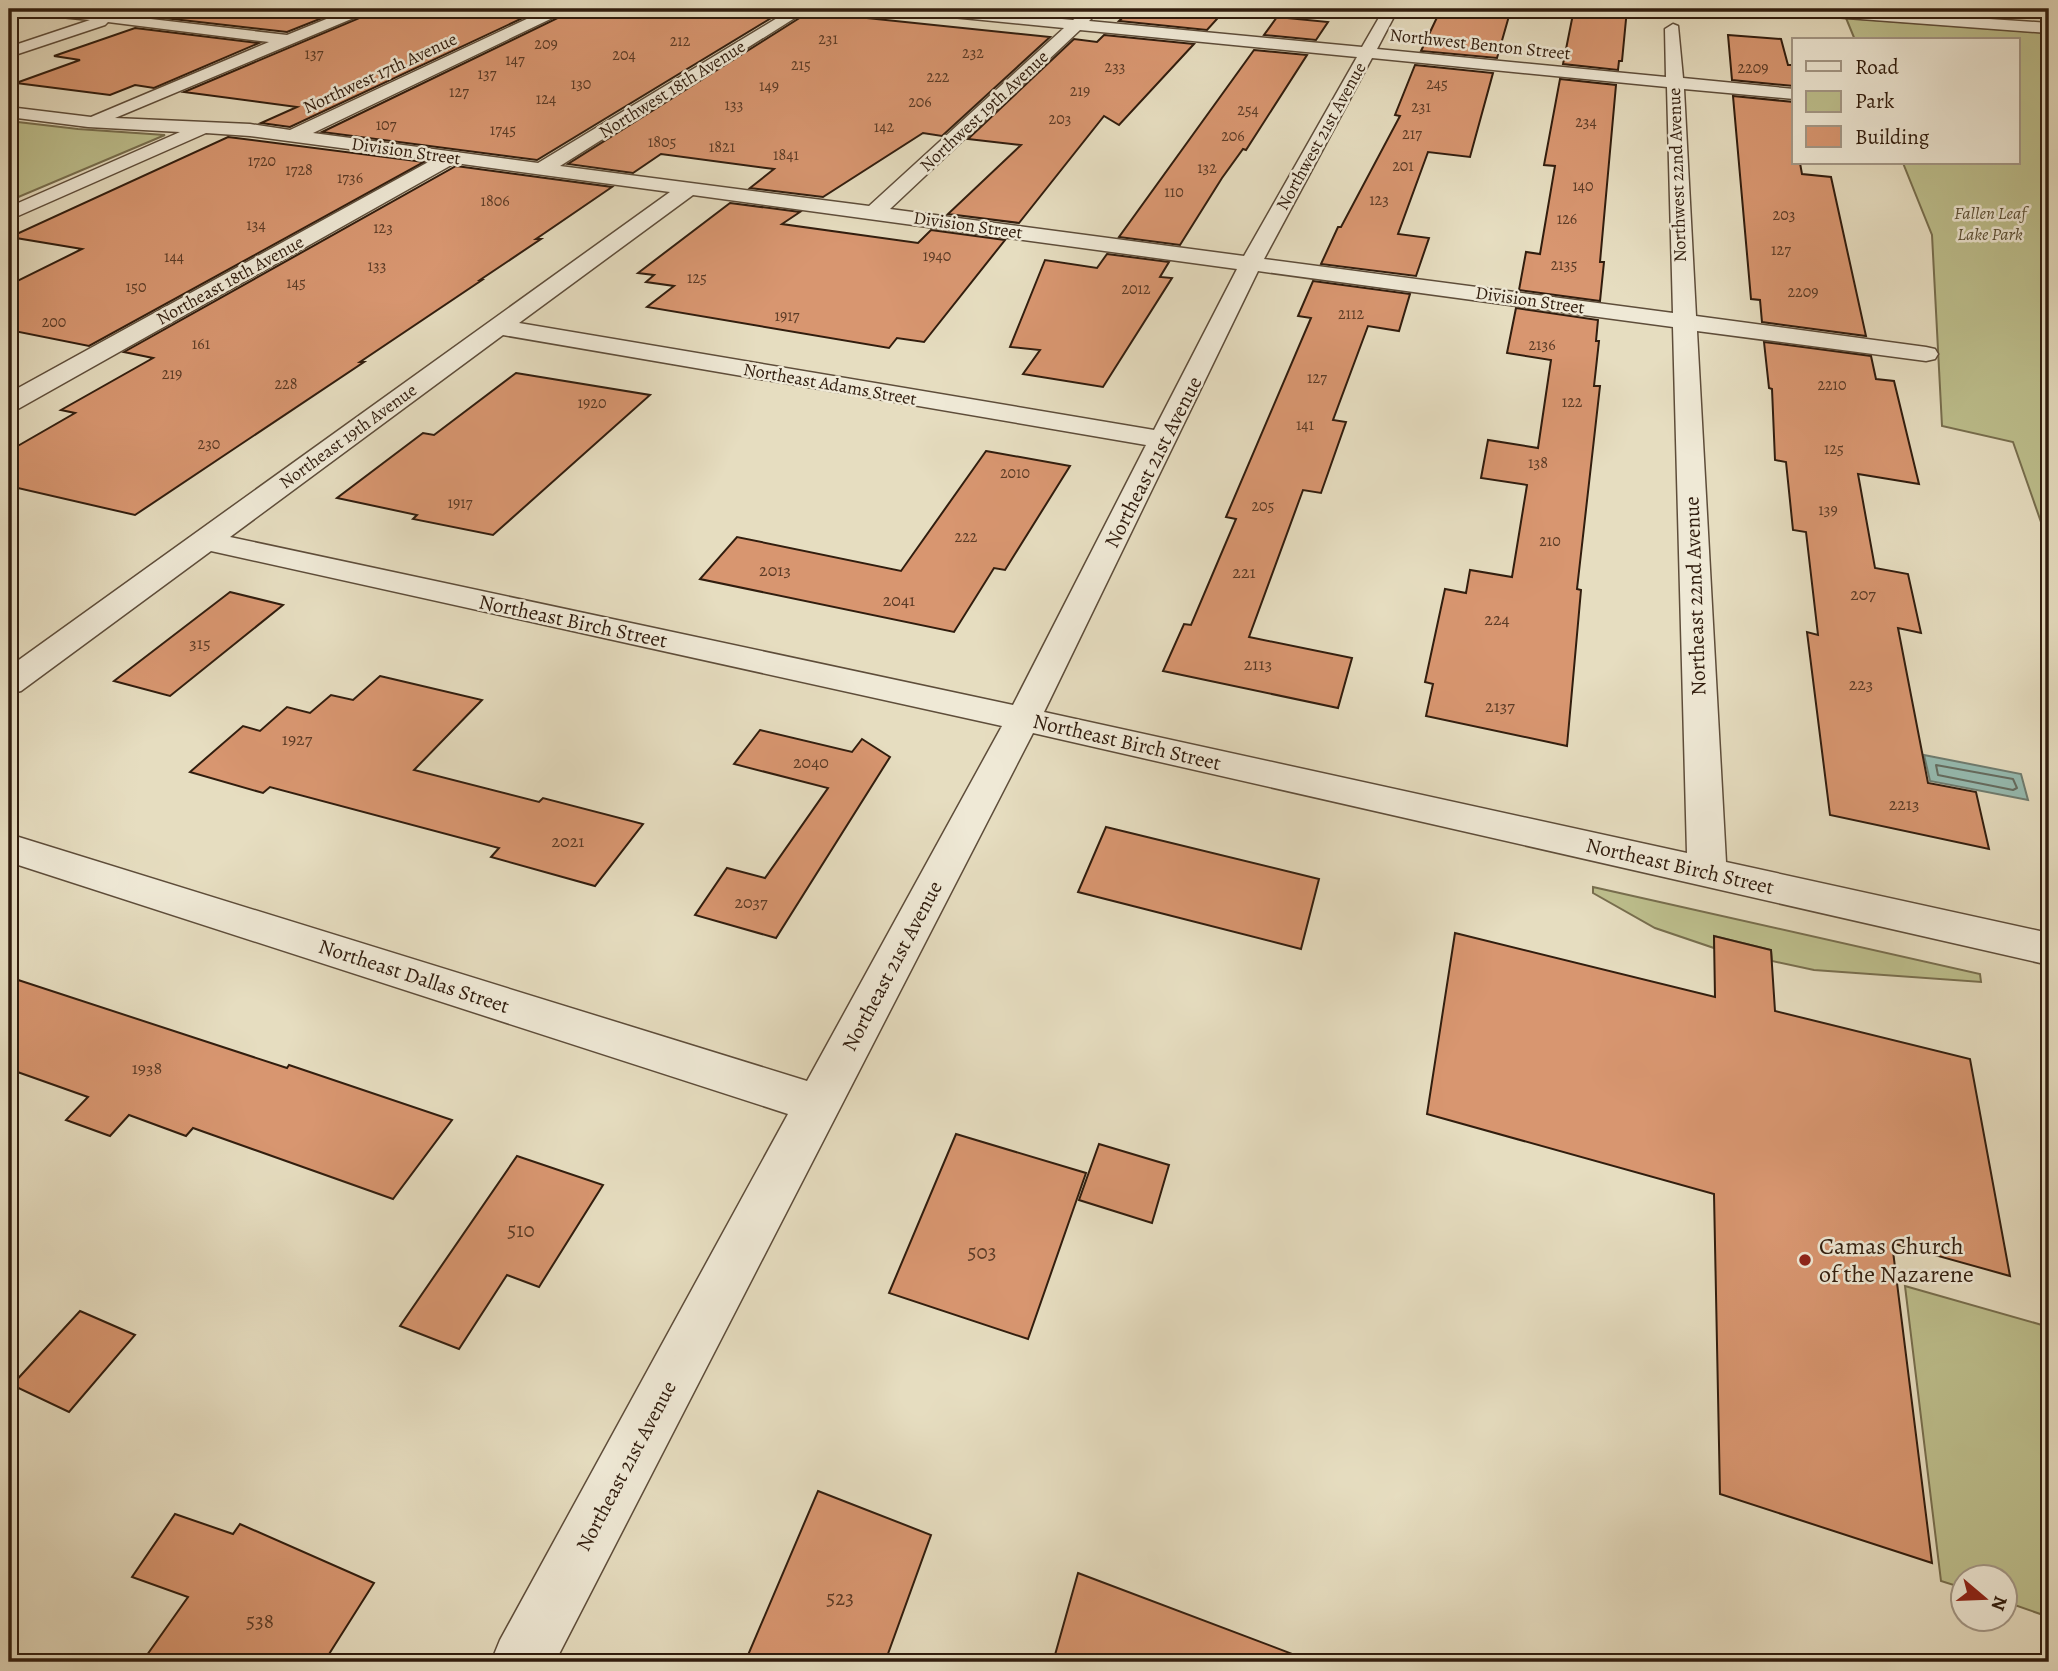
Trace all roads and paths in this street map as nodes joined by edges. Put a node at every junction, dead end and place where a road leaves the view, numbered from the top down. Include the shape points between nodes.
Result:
1 (22, 9) edge
2 (149, 9) edge
3 (363, 9) edge
4 (560, 9) edge
5 (802, 9) edge
6 (912, 9) edge
7 (1094, 9) edge
8 (1391, 9) edge
9 (1780, 9) edge
10 (111, 19) junction
11 (1077, 25) junction
12 (2049, 28) edge
13 (1673, 29) dead end
14 (286, 40) junction
15 (9, 52) edge
16 (1368, 52) junction
17 (1674, 82) junction
18 (1792, 94) edge
19 (9, 112) edge
20 (88, 122) junction
21 (206, 127) junction
22 (292, 136) junction
23 (452, 157) junction
24 (541, 169) junction
25 (688, 189) junction
26 (874, 213) junction
27 (9, 214) edge
28 (1251, 263) junction
29 (1683, 320) junction
30 (496, 327) junction
31 (1926, 354) dead end
32 (9, 403) edge
33 (1164, 440) junction
34 (204, 540) junction
35 (9, 683) edge
36 (1023, 719) junction
37 (9, 848) edge
38 (1707, 872) junction
39 (2049, 949) edge
40 (818, 1104) junction
41 (522, 1662) edge

1 - 10 street
2 - 10 street
3 - 14 street
4 - 22 street, Northwest 17th Avenue
5 - 24 street, Northwest 18th Avenue
6 - 11 street, Northwest Benton Street
7 - 11 street, Northwest 19th Avenue
8 - 16 street, Northwest 21st Avenue
9 - 12 street
10 - 14 street
10 - 15 street
11 - 16 street, Northwest Benton Street
11 - 26 street, Northwest 19th Avenue
13 - 17 street, Northwest 22nd Avenue
14 - 20 street
16 - 17 street, Northwest Benton Street
16 - 28 street, Northwest 21st Avenue
17 - 18 street, Northwest Benton Street
17 - 29 street, Northwest 22nd Avenue
19 - 20 street, Division Street
20 - 21 street, Division Street
21 - 22 street, Division Street
21 - 27 street
22 - 23 street, Division Street
23 - 24 street, Division Street
23 - 32 street, Northeast 18th Avenue
24 - 25 street, Division Street
25 - 26 street, Division Street
25 - 30 street, Northeast 19th Avenue
26 - 28 street, Division Street
28 - 29 street, Division Street
28 - 33 street, Northeast 21st Avenue
29 - 31 street, Division Street
29 - 38 street, Northeast 22nd Avenue
30 - 33 street, Northeast Adams Street
30 - 34 street, Northeast 19th Avenue
33 - 36 street, Northeast 21st Avenue
34 - 35 street, Northeast 19th Avenue
34 - 36 street, Northeast Birch Street
36 - 38 street, Northeast Birch Street
36 - 40 street, Northeast 21st Avenue
37 - 40 street, Northeast Dallas Street
38 - 39 street, Northeast Birch Street
40 - 41 street, Northeast 21st Avenue

